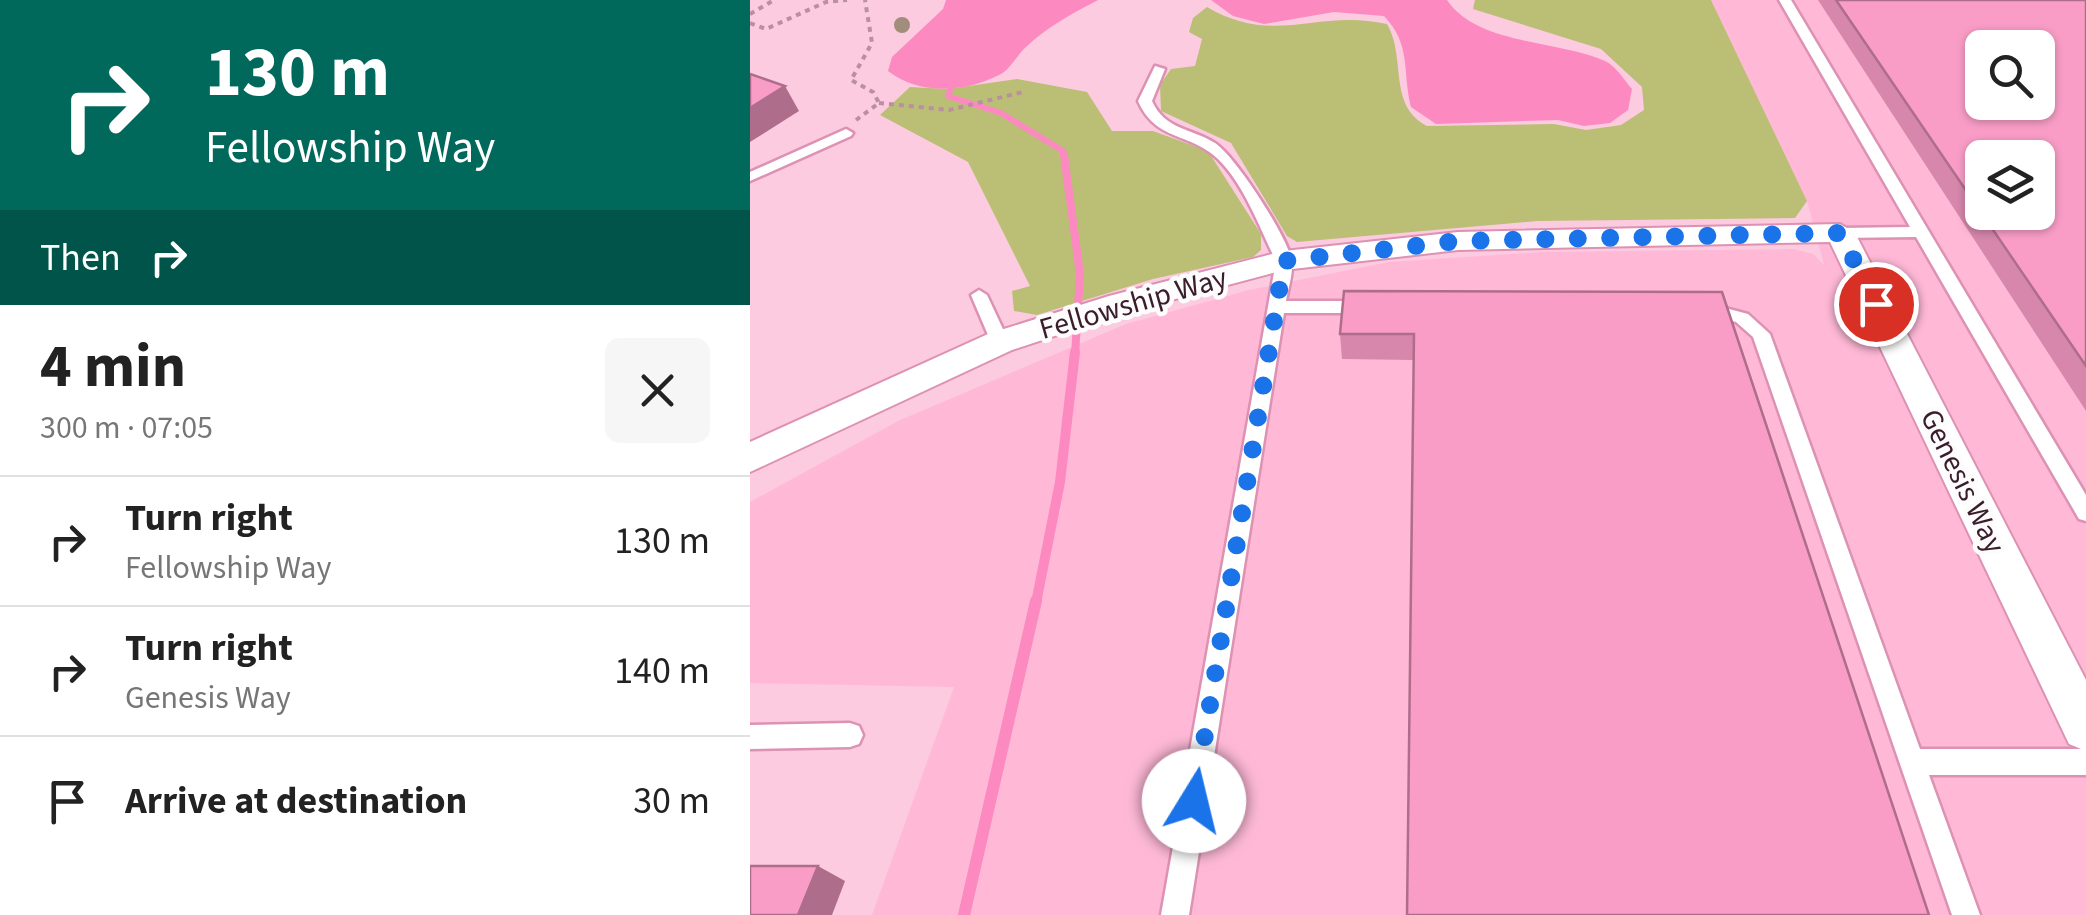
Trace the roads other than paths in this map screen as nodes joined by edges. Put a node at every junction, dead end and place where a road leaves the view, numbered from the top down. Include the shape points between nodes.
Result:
1 (1785, 0) edge
2 (1159, 69) dead end
3 (846, 134) road end
4 (750, 177) edge
5 (1920, 232) junction
6 (1840, 233) junction
7 (1284, 261) junction
8 (978, 295) dead end
9 (1277, 307) junction
10 (1395, 307) edge
11 (1689, 309) edge
12 (1000, 342) junction
13 (750, 458) edge
14 (2086, 513) edge
15 (2086, 728) edge
16 (850, 735) dead end
17 (750, 737) edge
18 (1912, 762) junction
19 (2086, 762) edge
20 (1175, 915) edge
21 (1966, 915) edge

1 - 5 lane
2 - 7 lane via 1145,101 1150,116 1164,129 1215,148 1250,194
3 - 4 lane
5 - 6 lane
5 - 14 lane
6 - 7 street, Fellowship Way via 1476,240
6 - 15 street, Genesis Way
7 - 9 lane
7 - 12 street, Fellowship Way
8 - 12 lane
9 - 10 lane
9 - 20 lane
11 - 18 lane via 1742,318 1761,334
12 - 13 street, Fellowship Way
16 - 17 lane
18 - 19 lane
18 - 21 lane

